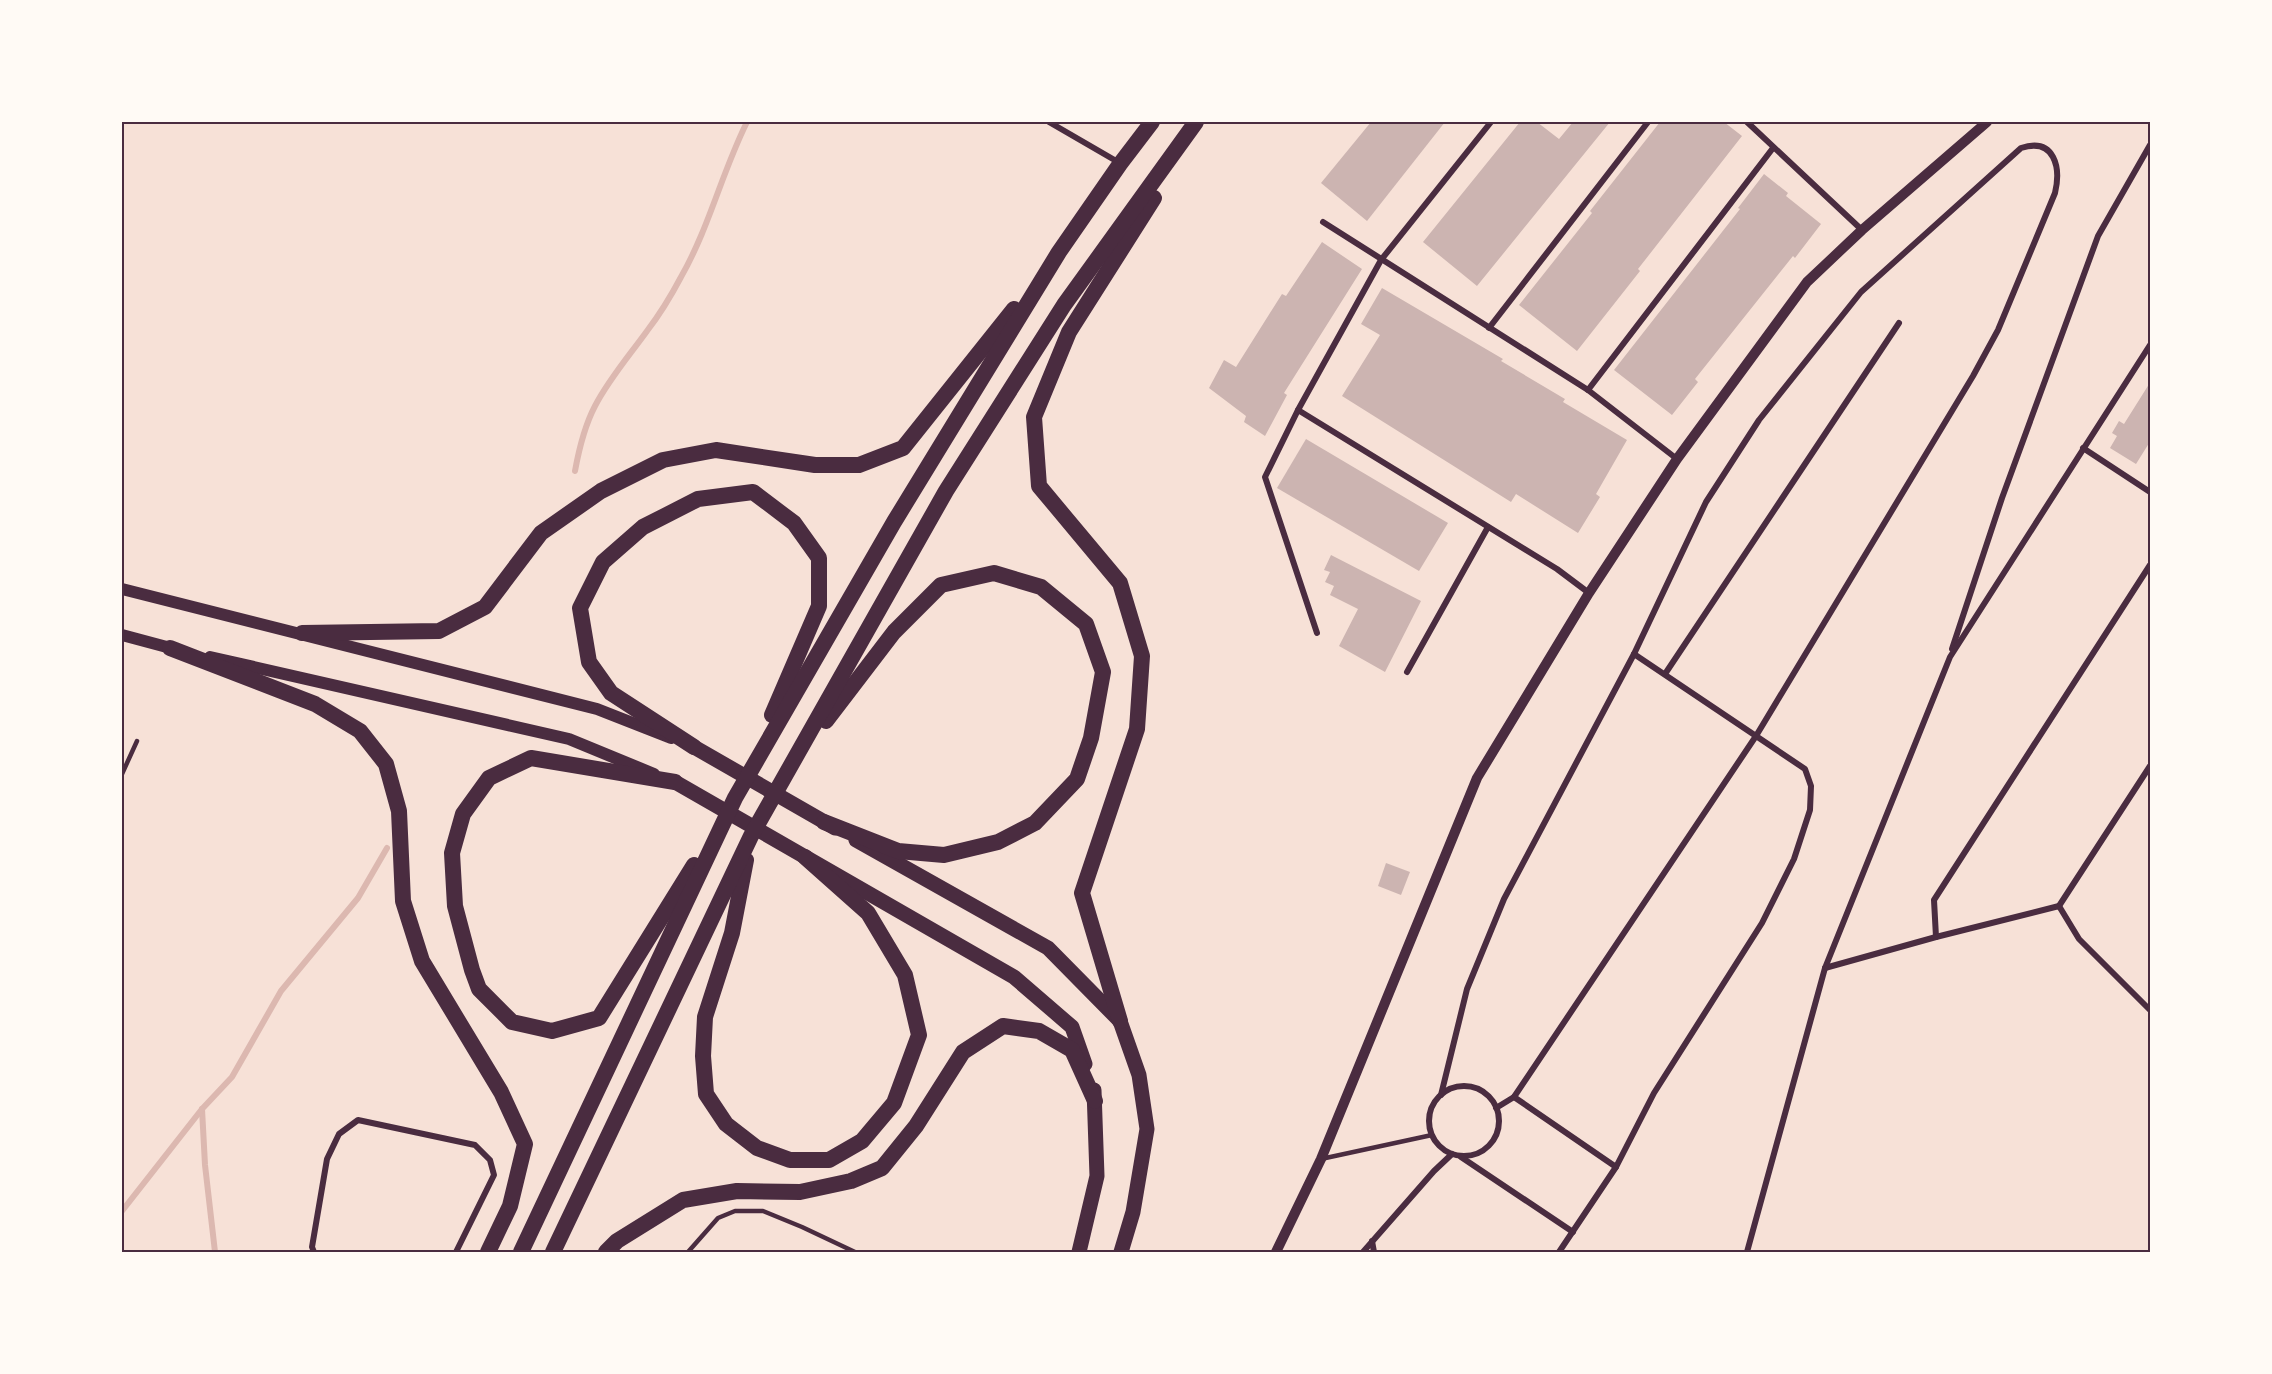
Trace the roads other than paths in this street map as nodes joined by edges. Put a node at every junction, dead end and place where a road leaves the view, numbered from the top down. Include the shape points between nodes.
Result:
1 (1049, 122) edge
2 (1152, 122) edge
3 (1196, 122) edge
4 (1202, 122) edge
5 (1491, 122) edge
6 (1648, 122) edge
7 (1747, 122) edge
8 (1987, 122) edge
9 (2151, 146) edge
10 (1773, 148) junction
11 (1120, 164) junction
12 (1323, 222) dead end
13 (1862, 230) junction
14 (1059, 252) junction
15 (1381, 260) junction
16 (1899, 323) dead end
17 (1489, 328) junction
18 (2151, 345) edge
19 (1588, 390) junction
20 (1298, 410) junction
21 (2083, 448) junction
22 (1677, 459) junction
23 (2151, 492) edge
24 (1488, 526) junction
25 (2151, 565) edge
26 (122, 589) edge
27 (1589, 593) junction
28 (302, 633) junction
29 (1317, 633) dead end
30 (122, 635) edge
31 (170, 648) junction
32 (1634, 654) junction
33 (1950, 657) junction
34 (1407, 672) dead end
35 (1665, 674) junction
36 (1756, 736) junction
37 (136, 741) dead end
38 (694, 747) junction
39 (2151, 766) edge
40 (788, 772) junction
41 (122, 774) edge
42 (675, 782) junction
43 (738, 793) junction
44 (824, 822) junction
45 (751, 836) junction
46 (805, 857) junction
47 (2059, 906) junction
48 (1936, 937) junction
49 (1825, 968) junction
50 (2151, 1010) edge
51 (1120, 1021) junction
52 (1441, 1095) junction
53 (1514, 1097) junction
54 (1095, 1101) junction
55 (1496, 1108) junction
56 (1432, 1136) junction
57 (1452, 1154) junction
58 (1461, 1156) junction
59 (1321, 1159) junction
60 (1616, 1167) junction
61 (1573, 1232) junction
62 (1372, 1242) junction
63 (314, 1252) edge
64 (456, 1252) edge
65 (488, 1252) edge
66 (521, 1252) edge
67 (553, 1252) edge
68 (606, 1252) edge
69 (688, 1252) edge
70 (855, 1252) edge
71 (1079, 1252) edge
72 (1121, 1252) edge
73 (1276, 1252) edge
74 (1363, 1252) edge
75 (1374, 1252) edge
76 (1559, 1252) edge
77 (1747, 1252) edge

1 - 11 street
2 - 11 highway
3 - 40 highway via 1064,305 952,482
4 - 51 highway via 1069,332 1034,417 1039,486 1120,583 1142,656 1137,729 1082,893
5 - 15 street
6 - 17 street
7 - 10 street
8 - 13 street
9 - 33 street via 2098,236 2002,498
10 - 13 street
10 - 19 street
11 - 14 highway
12 - 15 street
13 - 22 street via 1808,282
14 - 28 highway via 903,448 859,465 815,465 716,450 663,460 601,491 541,533 485,606 439,631
14 - 43 highway via 894,522
15 - 17 street
15 - 20 street
16 - 35 street
17 - 19 street
18 - 21 street
19 - 22 street
20 - 24 street
20 - 29 street via 1265,477
21 - 23 street
21 - 33 street
22 - 27 street
24 - 27 street
24 - 34 street
25 - 48 street via 1934,900
26 - 28 main road
27 - 59 street via 1477,778
28 - 38 main road via 597,709
30 - 31 main road
31 - 42 main road via 569,739
31 - 65 highway via 315,704 360,732 386,764 399,811 403,901 422,962 501,1092 525,1144 510,1206
32 - 35 street
32 - 36 street via 1706,502 1759,420 1861,292 2021,148 2046,149 2056,163 2059,177 2055,193 1998,330
32 - 52 street via 1504,899 1467,989
33 - 49 street
35 - 36 street
36 - 53 street
36 - 60 street via 1805,769 1811,786 1810,810 1794,859 1762,923 1654,1093
37 - 41 lane
38 - 43 highway via 611,693 589,662 580,608 603,562 643,527 698,499 753,492 794,523 819,558 819,606
38 - 44 main road
39 - 47 street
40 - 44 highway via 894,632 941,585 994,573 1041,586 1086,624 1103,672 1091,738 1077,779 1035,823 998,842 944,855 898,850
40 - 45 highway
42 - 43 highway via 531,759 489,778 463,814 452,853 455,906 479,989 512,1022 552,1031 599,1018
42 - 46 main road
43 - 66 highway
44 - 51 main road via 1048,948
45 - 46 highway via 732,933 705,1017 706,1094 726,1124 757,1148 790,1160 830,1160 862,1141 894,1103 919,1035 905,975 868,913
45 - 67 highway
46 - 54 main road via 1014,977 1072,1027
47 - 48 street
47 - 50 street via 2079,939
48 - 49 street
49 - 77 street
51 - 72 main road via 1139,1075 1147,1129 1133,1212
52 - 55 street via 1461,1086 1472,1087 1482,1091
52 - 56 street via 1429,1114
53 - 55 street
53 - 60 street
54 - 68 highway via 1072,1050 1039,1031 1004,1026 963,1052 916,1126 882,1168 851,1181 800,1192 737,1191 683,1200
54 - 71 main road via 1097,1176
55 - 58 street via 1498,1129 1494,1139 1479,1153
56 - 57 street
56 - 59 lane
57 - 58 street
57 - 62 street
58 - 61 street
59 - 73 street
60 - 61 street
61 - 76 street
62 - 74 street
62 - 75 street
63 - 64 street via 327,1159 339,1134 358,1120 475,1145 490,1160 494,1175
69 - 70 lane via 718,1218 735,1211 763,1211

